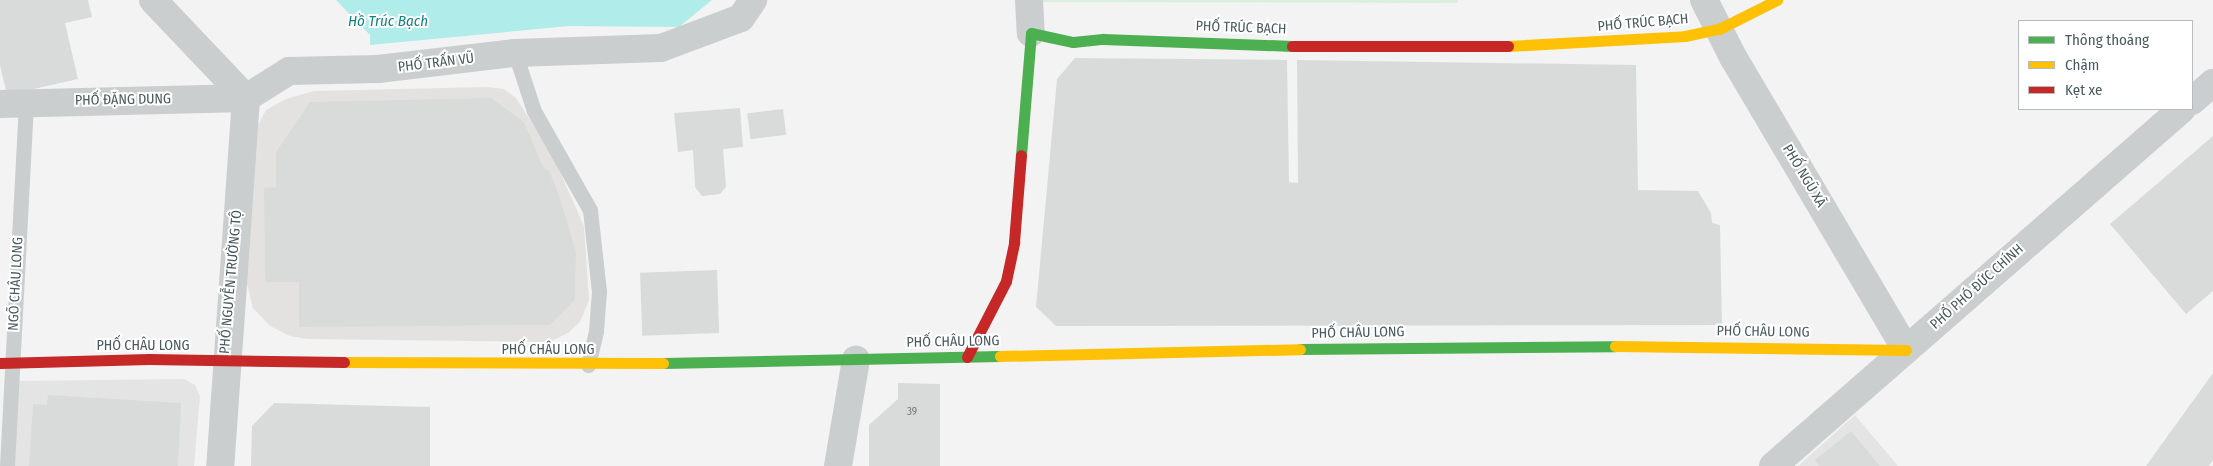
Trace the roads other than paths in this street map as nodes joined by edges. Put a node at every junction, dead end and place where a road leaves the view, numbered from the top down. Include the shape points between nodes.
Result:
1 (153, 0) edge
2 (752, 0) edge
3 (1029, 0) edge
4 (1704, 0) edge
5 (1777, 0) edge
6 (1719, 29) junction
7 (1030, 33) junction
8 (515, 53) junction
9 (2213, 83) edge
10 (246, 98) junction
11 (2193, 100) edge
12 (13, 103) edge
13 (2181, 110) edge
14 (1906, 350) junction
15 (967, 357) junction
16 (856, 360) junction
17 (225, 361) junction
18 (6, 363) edge
19 (588, 366) junction
20 (7, 466) edge
21 (220, 466) edge
22 (838, 466) edge
23 (1772, 466) edge

1 - 10 street
2 - 8 street, PHỐ TRẤN VŨ via 741,18 661,48
3 - 7 street
4 - 6 street, PHỐ NGŨ XÃ
5 - 6 street, PHỐ TRÚC BẠCH
6 - 7 street, PHỐ TRÚC BẠCH via 1654,40 1524,46 1336,48 1113,40 1072,42
6 - 14 street, PHỐ NGŨ XÃ
7 - 15 street via 1014,242 1006,281
8 - 10 street, PHỐ TRẤN VŨ via 378,69 289,71
8 - 19 lane via 534,111 590,210 599,291 596,331
9 - 11 street
10 - 12 street, PHỐ ĐẶNG DUNG
10 - 17 street, PHỐ NGUYỄN TRƯỜNG TỘ
12 - 18 lane, NGÕ CHÂU LONG
13 - 14 street, PHỐ PHÓ ĐỨC CHÍNH
14 - 15 street, PHỐ CHÂU LONG via 1663,345
14 - 23 street, PHỐ PHÓ ĐỨC CHÍNH
15 - 16 street, PHỐ CHÂU LONG
16 - 19 street, PHỐ CHÂU LONG
16 - 22 street
17 - 18 street, PHỐ CHÂU LONG
17 - 19 street, PHỐ CHÂU LONG
17 - 21 street, PHỐ NGUYỄN TRƯỜNG TỘ
18 - 20 lane, NGÕ CHÂU LONG

